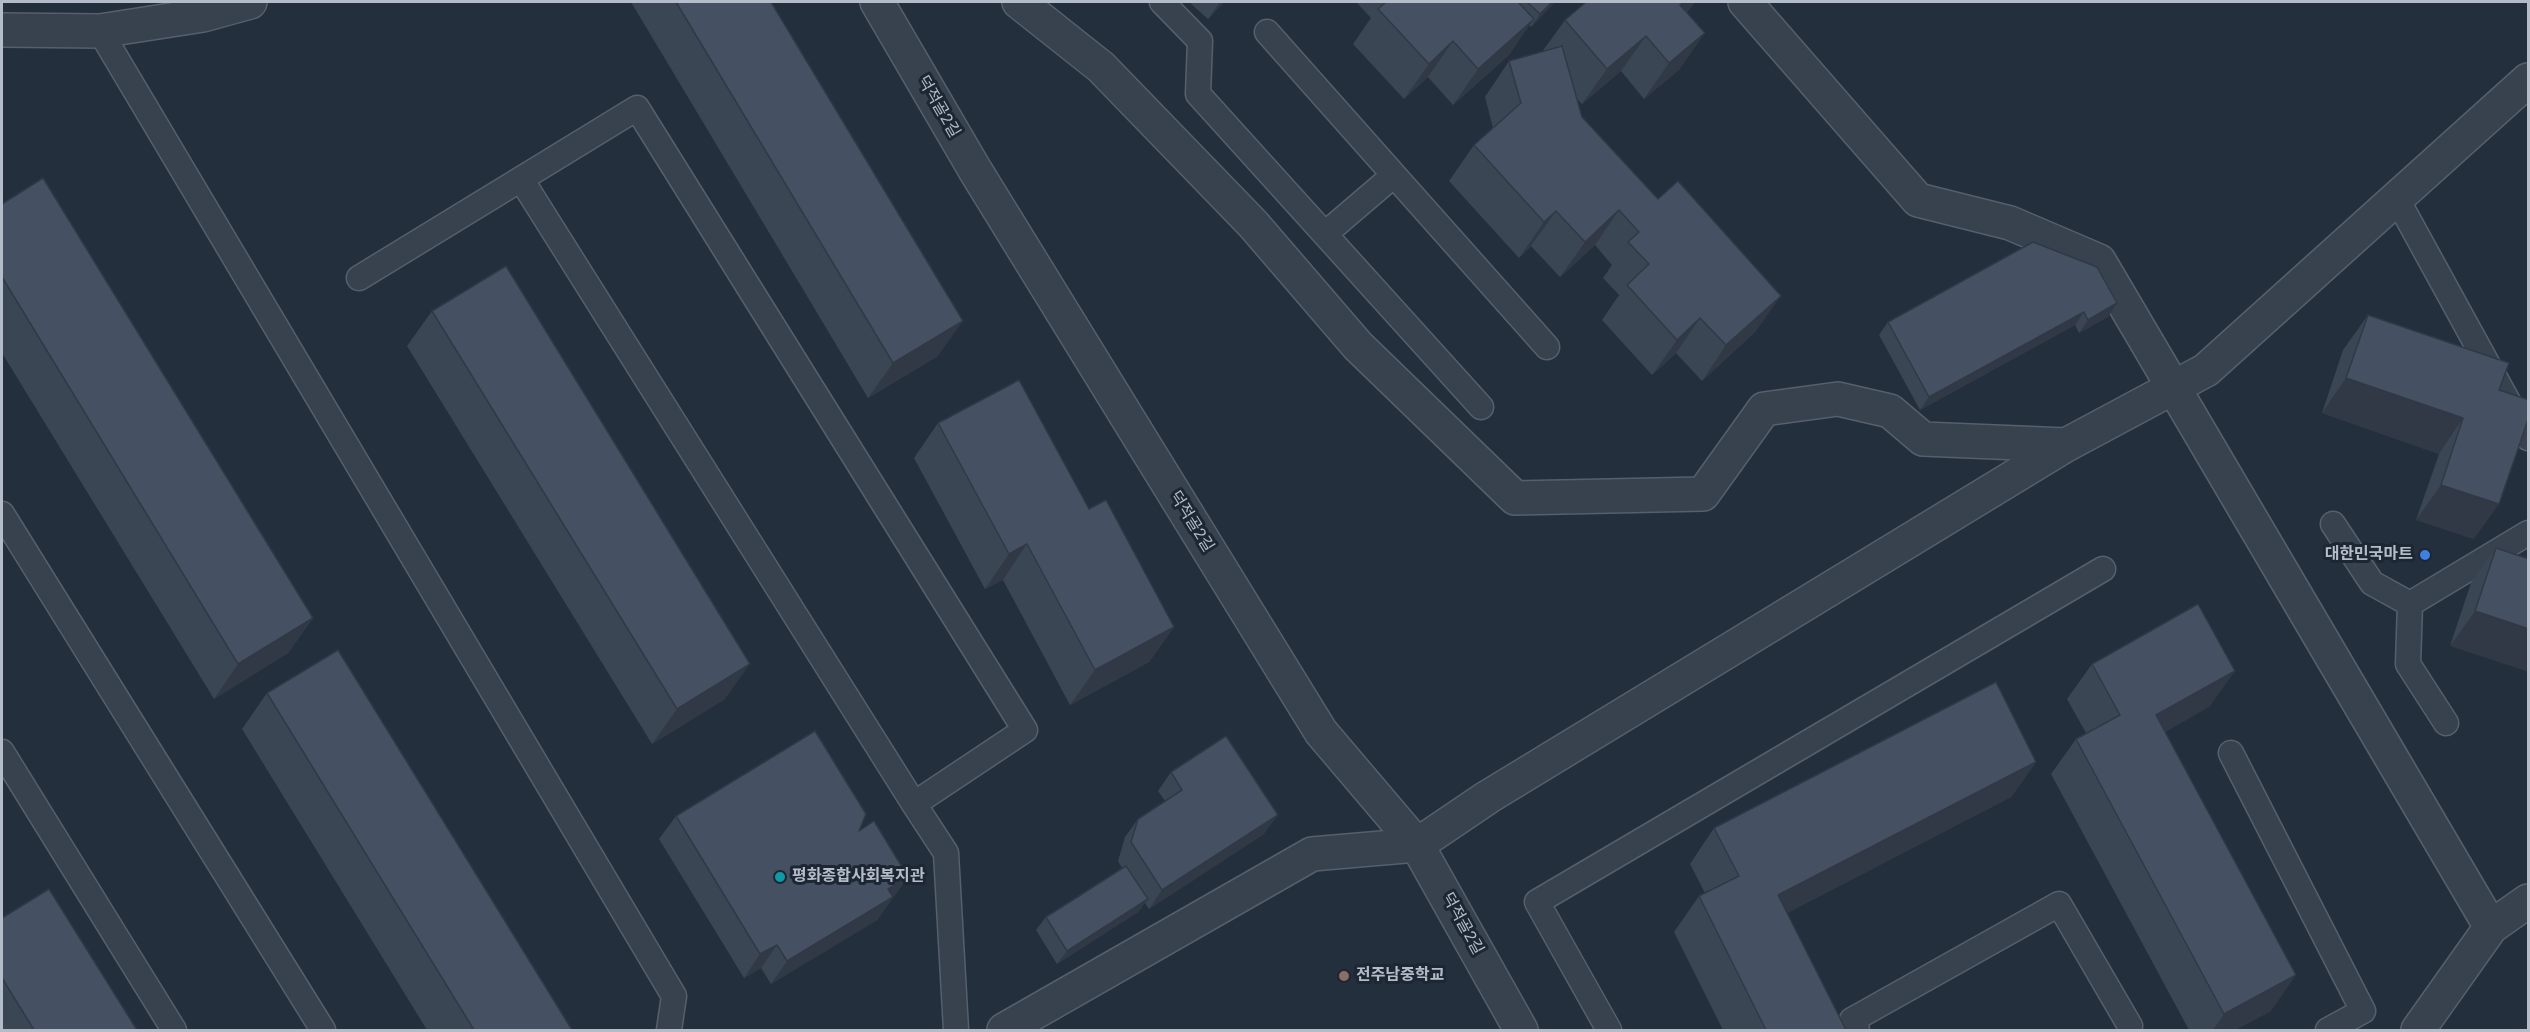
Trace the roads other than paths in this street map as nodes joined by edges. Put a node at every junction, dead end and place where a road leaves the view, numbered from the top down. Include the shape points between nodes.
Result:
1 (250, 2) edge
2 (877, 2) edge
3 (1019, 2) edge
4 (1162, 2) edge
5 (1745, 2) edge
6 (2, 30) edge
7 (100, 31) junction
8 (1267, 32) dead end
9 (2529, 81) edge
10 (1394, 175) junction
11 (521, 179) junction
12 (2397, 199) junction
13 (1324, 234) junction
14 (359, 278) dead end
15 (1547, 347) dead end
16 (2174, 388) junction
17 (1481, 407) dead end
18 (2529, 438) edge
19 (2066, 445) junction
20 (2, 514) edge
21 (2333, 524) dead end
22 (2529, 533) edge
23 (2103, 569) dead end
24 (2410, 604) junction
25 (2446, 723) dead end
26 (2, 752) edge
27 (2231, 753) dead end
28 (915, 804) junction
29 (1417, 845) junction
30 (2529, 901) edge
31 (2491, 927) junction
32 (2128, 1029) edge
33 (174, 1030) edge
34 (324, 1030) edge
35 (669, 1030) edge
36 (956, 1030) edge
37 (1004, 1030) edge
38 (1521, 1030) edge
39 (1609, 1030) edge
40 (1857, 1030) edge
41 (2328, 1030) edge
42 (2418, 1030) edge

1 - 7 street via 203,15
2 - 29 street, 덕적골2길 via 975,170 1320,732
3 - 19 street via 1101,67 1253,224 1358,346 1515,498 1703,494 1764,409 1838,399 1890,411 1923,439
4 - 13 lane via 1200,42 1198,94
5 - 16 street via 1918,200 2010,224 2099,261
6 - 7 street
7 - 35 lane via 674,996
8 - 10 lane
9 - 12 street
10 - 13 lane
10 - 15 lane
11 - 14 lane
11 - 28 lane
11 - 28 lane via 637,108 1025,730
12 - 16 street via 2206,370
12 - 18 lane
13 - 17 lane
16 - 19 street
16 - 31 street
19 - 29 street via 1498,791
20 - 34 lane
21 - 24 lane via 2372,583
22 - 24 lane
23 - 39 lane via 1537,902
24 - 25 lane via 2408,664
26 - 33 lane
27 - 41 lane via 2363,1011
28 - 36 lane via 946,853
29 - 37 street via 1312,854
29 - 38 street, 덕적골2길
30 - 31 street
31 - 42 street
32 - 40 lane via 2059,904 1852,1020

